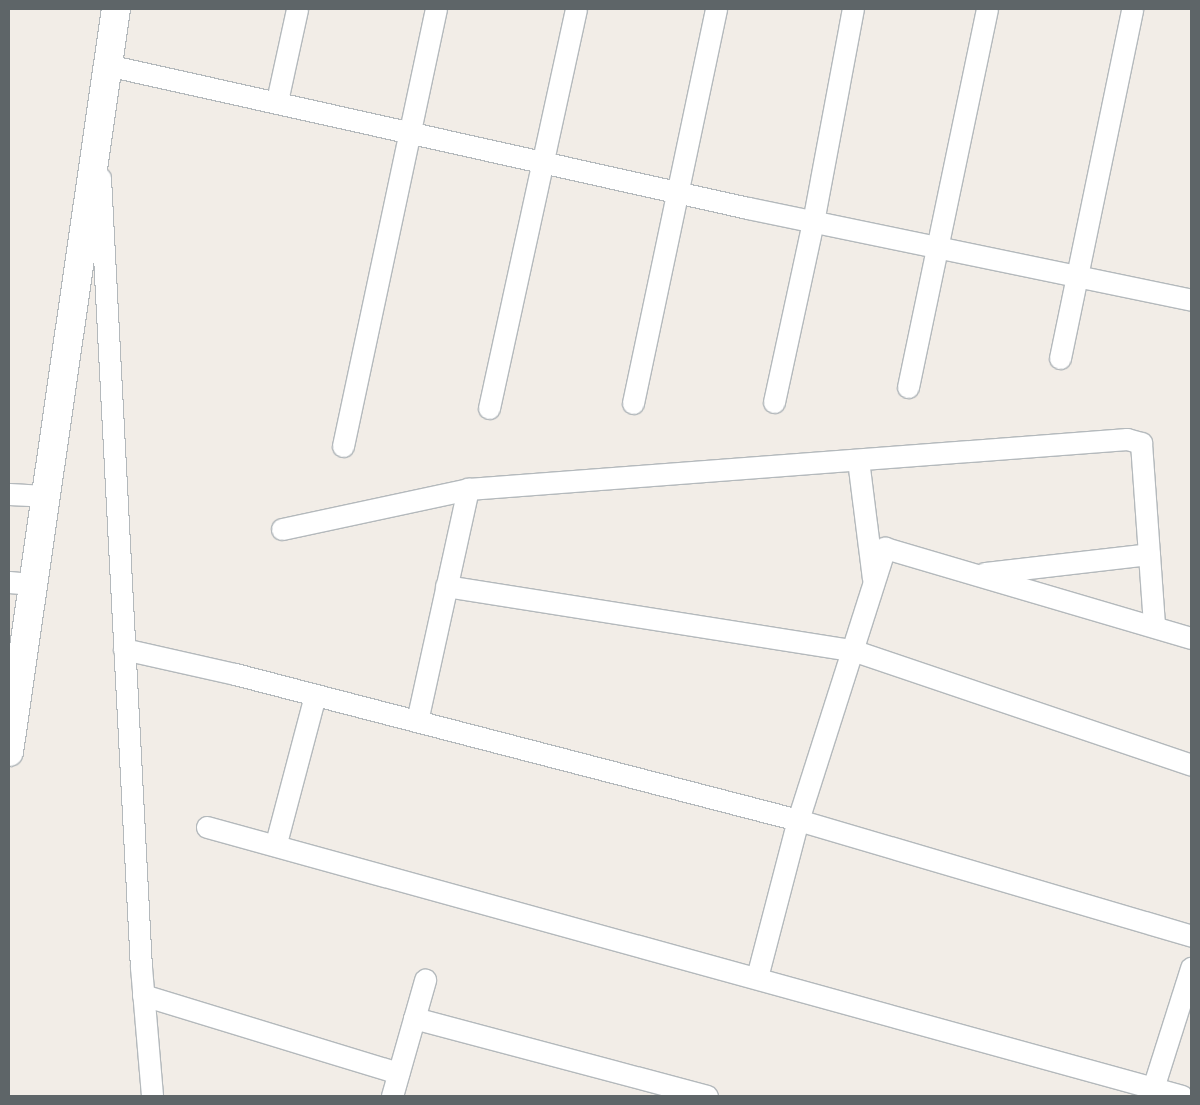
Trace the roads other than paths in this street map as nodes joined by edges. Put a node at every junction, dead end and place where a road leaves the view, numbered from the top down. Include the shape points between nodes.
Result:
1 (297, 9) edge
2 (436, 9) edge
3 (576, 9) edge
4 (716, 9) edge
5 (852, 9) edge
6 (987, 9) edge
7 (1132, 9) edge
8 (115, 15) edge
9 (107, 65) junction
10 (277, 101) junction
11 (98, 128) junction
12 (410, 131) junction
13 (542, 161) junction
14 (679, 192) junction
15 (813, 222) junction
16 (938, 248) junction
17 (1077, 276) junction
18 (1191, 300) edge
19 (1060, 358) dead end
20 (908, 387) dead end
21 (774, 402) dead end
22 (632, 403) dead end
23 (489, 408) dead end
24 (343, 446) dead end
25 (858, 460) junction
26 (468, 489) junction
27 (9, 494) edge
28 (45, 496) junction
29 (282, 529) dead end
30 (1149, 554) junction
31 (974, 574) junction
32 (21, 583) edge
33 (874, 583) junction
34 (446, 586) junction
35 (1154, 626) junction
36 (1191, 638) edge
37 (124, 649) junction
38 (852, 650) junction
39 (315, 695) junction
40 (417, 721) junction
41 (9, 742) edge
42 (1191, 764) edge
43 (798, 820) junction
44 (207, 827) dead end
45 (276, 843) junction
46 (1191, 936) edge
47 (1191, 968) edge
48 (757, 977) junction
49 (425, 980) dead end
50 (143, 995) junction
51 (414, 1018) junction
52 (398, 1073) junction
53 (1154, 1088) junction
54 (152, 1096) edge
55 (392, 1096) edge
56 (707, 1096) edge
57 (1182, 1096) edge

1 - 10 street
2 - 12 street
3 - 13 street
4 - 14 street
5 - 15 street
6 - 16 street
7 - 17 street
8 - 9 street
9 - 10 street
9 - 11 street
10 - 12 street
11 - 28 street
11 - 37 street
12 - 13 street
12 - 24 street
13 - 14 street
13 - 23 street
14 - 15 street
14 - 22 street
15 - 16 street
15 - 21 street
16 - 17 street
16 - 20 street
17 - 18 street
17 - 19 street
25 - 26 street
25 - 30 street via 1134,441 1141,444
25 - 33 street
26 - 29 street
26 - 34 street
27 - 28 street
28 - 32 street
30 - 31 street
30 - 35 street
31 - 33 street via 885,548
31 - 35 street
32 - 41 street
33 - 38 street
34 - 38 street
34 - 40 street
35 - 36 street
37 - 39 street
37 - 50 street
38 - 42 street
38 - 43 street
39 - 40 street
39 - 45 street
40 - 43 street
43 - 46 street
43 - 48 street
44 - 45 street
45 - 48 street
47 - 53 street
48 - 53 street
49 - 51 street
50 - 52 street
50 - 54 street
51 - 52 street
51 - 56 street
52 - 55 street
53 - 57 street

